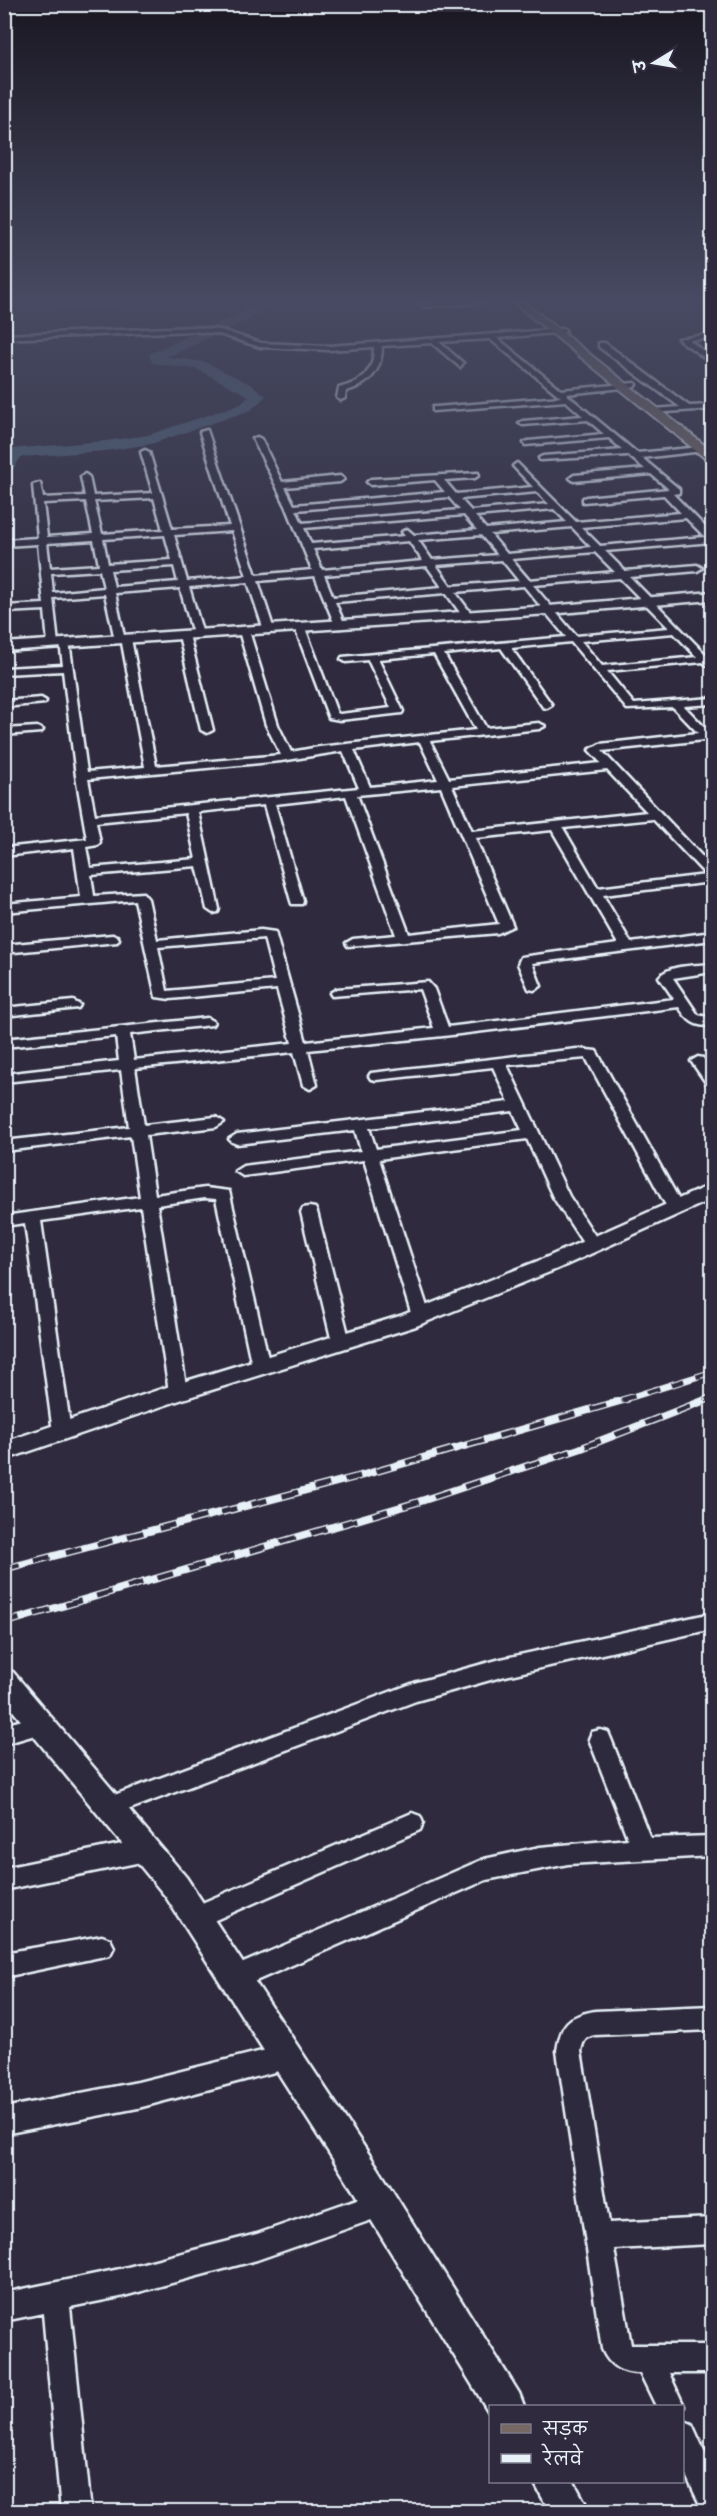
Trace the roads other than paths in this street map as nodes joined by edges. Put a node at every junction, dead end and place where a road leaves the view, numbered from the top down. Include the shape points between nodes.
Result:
1 (562, 419) edge
2 (591, 419) edge
3 (671, 419) edge
4 (523, 423) dead end
5 (204, 432) dead end
6 (609, 436) junction
7 (257, 439) dead end
8 (528, 443) dead end
9 (710, 448) edge
10 (145, 452) dead end
11 (632, 454) junction
12 (543, 458) dead end
13 (517, 466) dead end
14 (653, 471) junction
15 (475, 475) dead end
16 (85, 477) dead end
17 (437, 477) junction
18 (574, 478) dead end
19 (340, 479) dead end
20 (371, 482) dead end
21 (36, 484) dead end
22 (279, 485) junction
23 (540, 489) junction
24 (666, 492) junction
25 (157, 495) junction
26 (452, 496) junction
27 (89, 499) junction
28 (385, 500) junction
29 (586, 500) dead end
30 (38, 501) junction
31 (556, 506) junction
32 (291, 508) junction
33 (467, 513) junction
34 (688, 515) junction
35 (398, 518) junction
36 (575, 525) junction
37 (298, 526) junction
38 (234, 528) junction
39 (168, 532) junction
40 (484, 533) junction
41 (98, 537) junction
42 (413, 539) junction
43 (712, 539) edge
44 (42, 541) junction
45 (4, 543) edge
46 (307, 547) junction
47 (598, 549) junction
48 (504, 557) junction
49 (177, 563) junction
50 (430, 563) junction
51 (104, 567) junction
52 (697, 568) dead end
53 (45, 571) junction
54 (318, 573) junction
55 (622, 574) junction
56 (250, 578) junction
57 (525, 582) junction
58 (183, 584) junction
59 (449, 589) junction
60 (110, 590) junction
61 (712, 597) edge
62 (329, 600) junction
63 (48, 601) junction
64 (650, 602) junction
65 (4, 609) edge
66 (549, 610) junction
67 (468, 616) junction
68 (340, 625) junction
69 (300, 628) junction
70 (269, 630) junction
71 (677, 630) junction
72 (244, 631) junction
73 (191, 635) junction
74 (123, 639) junction
75 (573, 639) junction
76 (59, 644) junction
77 (504, 645) junction
78 (4, 647) edge
79 (437, 651) junction
80 (371, 656) junction
81 (707, 657) edge
82 (346, 659) dead end
83 (68, 668) junction
84 (599, 669) junction
85 (4, 671) edge
86 (41, 701) dead end
87 (712, 701) edge
88 (4, 704) edge
89 (676, 704) junction
90 (547, 705) dead end
91 (539, 726) dead end
92 (37, 730) dead end
93 (207, 730) dead end
94 (4, 732) edge
95 (483, 733) junction
96 (709, 739) edge
97 (424, 740) junction
98 (348, 747) junction
99 (288, 757) junction
100 (610, 766) junction
101 (151, 770) junction
102 (82, 776) junction
103 (446, 784) junction
104 (366, 792) junction
105 (351, 794) junction
106 (269, 802) junction
107 (192, 809) junction
108 (656, 815) junction
109 (90, 819) junction
110 (556, 826) junction
111 (468, 835) junction
112 (80, 845) junction
113 (4, 852) edge
114 (203, 862) junction
115 (84, 872) junction
116 (712, 876) edge
117 (595, 892) junction
118 (88, 900) junction
119 (297, 901) dead end
120 (4, 908) edge
121 (213, 909) dead end
122 (712, 936) edge
123 (404, 938) junction
124 (112, 939) dead end
125 (353, 943) dead end
126 (152, 944) junction
127 (626, 946) junction
128 (4, 949) edge
129 (712, 968) edge
130 (283, 984) junction
131 (534, 986) dead end
132 (337, 993) dead end
133 (682, 1002) junction
134 (73, 1005) dead end
135 (4, 1012) edge
136 (207, 1022) dead end
137 (712, 1022) edge
138 (122, 1031) junction
139 (443, 1032) junction
140 (4, 1043) edge
141 (300, 1047) junction
142 (698, 1061) dead end
143 (498, 1062) junction
144 (127, 1066) junction
145 (376, 1076) dead end
146 (4, 1078) edge
147 (712, 1081) edge
148 (310, 1085) dead end
149 (518, 1106) junction
150 (216, 1122) dead end
151 (361, 1126) junction
152 (138, 1132) junction
153 (532, 1134) junction
154 (237, 1139) dead end
155 (4, 1146) edge
156 (370, 1154) junction
157 (243, 1171) dead end
158 (712, 1191) edge
159 (148, 1202) junction
160 (675, 1207) junction
161 (309, 1212) dead end
162 (32, 1218) junction
163 (4, 1221) edge
164 (593, 1245) junction
165 (421, 1316) junction
166 (341, 1342) junction
167 (261, 1366) junction
168 (178, 1392) junction
169 (62, 1432) junction
170 (4, 1451) edge
171 (711, 1626) edge
172 (4, 1680) edge
173 (41, 1724) junction
174 (4, 1735) edge
175 (600, 1739) dead end
176 (109, 1806) junction
177 (412, 1823) dead end
178 (712, 1846) edge
179 (643, 1849) junction
180 (146, 1850) junction
181 (4, 1879) edge
182 (196, 1917) junction
183 (102, 1947) dead end
184 (4, 1965) edge
185 (235, 1978) junction
186 (712, 2018) edge
187 (286, 2057) junction
188 (4, 2121) edge
189 (380, 2204) junction
190 (712, 2231) edge
191 (598, 2237) junction
192 (55, 2297) junction
193 (4, 2307) edge
194 (712, 2359) edge
195 (648, 2360) junction
196 (505, 2405) edge
197 (670, 2405) edge
198 (684, 2438) edge
199 (712, 2499) edge
200 (76, 2511) edge

1 - 4 street
2 - 6 street
3 - 9 main road
5 - 38 street
6 - 8 street
6 - 11 street
7 - 22 street
9 - 11 street
10 - 25 street
11 - 12 street
11 - 14 street
13 - 23 street
14 - 18 street
14 - 24 street via 676,491
15 - 17 street
16 - 27 street
17 - 20 street
17 - 26 street
19 - 22 street
21 - 30 street
22 - 32 street
23 - 26 street
23 - 31 street
24 - 29 street
24 - 34 street
25 - 27 street
25 - 39 street
26 - 28 street
26 - 33 street
27 - 30 street
27 - 41 street
28 - 32 street
28 - 35 street
30 - 44 street
31 - 33 street
31 - 36 street
32 - 37 street
33 - 35 street
33 - 40 street
34 - 36 street
34 - 43 street
35 - 37 street
35 - 42 street
36 - 40 street
36 - 47 street
37 - 46 street
38 - 39 street
38 - 56 street
39 - 41 street
39 - 49 street
40 - 42 street
40 - 48 street
41 - 44 street
41 - 51 street
42 - 46 street
42 - 50 street
43 - 47 street
44 - 45 street
44 - 53 street
46 - 54 street
47 - 48 street
47 - 55 street
48 - 50 street
48 - 57 street
49 - 51 street
49 - 58 street
50 - 54 street
50 - 59 street
51 - 53 street
51 - 60 street
52 - 55 street
53 - 63 street
54 - 56 street
54 - 62 street
55 - 57 street
55 - 64 street
56 - 58 street
56 - 70 street
57 - 59 street
57 - 66 street
58 - 60 street
58 - 73 street
59 - 62 street
59 - 67 street
60 - 63 street
60 - 74 street
61 - 64 street
62 - 68 street
63 - 65 street
63 - 76 street
64 - 66 street
64 - 71 street
66 - 67 street
66 - 75 street
67 - 68 street
68 - 69 street
69 - 70 street
69 - 80 street via 333,716 398,711
70 - 72 street
71 - 75 street
71 - 81 street
72 - 73 street
72 - 99 street via 272,725
73 - 74 street
73 - 93 street
74 - 76 street
74 - 101 street
75 - 77 street
75 - 84 street
76 - 78 street
76 - 83 street
77 - 79 street
77 - 90 street
79 - 80 street
79 - 95 street
80 - 82 street
81 - 84 street
83 - 85 street
83 - 102 street
84 - 89 street via 631,707
86 - 88 street
87 - 89 street
89 - 96 street
91 - 95 street
92 - 94 street
95 - 97 street
96 - 100 street via 597,747
97 - 98 street
97 - 103 street
98 - 99 street
98 - 104 street
99 - 101 street
100 - 103 street
100 - 108 street
101 - 102 street
102 - 109 street
103 - 104 street
103 - 111 street
104 - 105 street
105 - 106 street
105 - 123 street
106 - 107 street
106 - 119 street
107 - 109 street
107 - 114 street
108 - 110 street
108 - 116 street
109 - 112 street via 94,842
110 - 111 street
110 - 117 street
111 - 123 street via 506,926
112 - 113 street
112 - 115 street
114 - 115 street
114 - 121 street
115 - 118 street
116 - 117 street
117 - 127 street
118 - 120 street
118 - 126 street via 141,897
122 - 127 street
123 - 125 street
124 - 128 street
126 - 130 street via 267,934 272,938
126 - 130 street via 159,990 164,995
127 - 131 street via 526,960
129 - 133 street via 668,975 666,980
130 - 141 street
132 - 139 street via 423,985
133 - 137 street via 697,1021
133 - 139 street
134 - 135 street
136 - 138 street
138 - 140 street
138 - 144 street
139 - 141 street
141 - 144 street
141 - 148 street
142 - 147 street
143 - 145 street
143 - 149 street
143 - 160 street via 591,1054
144 - 146 street
144 - 152 street
149 - 151 street
149 - 153 street
150 - 152 street
151 - 154 street
151 - 156 street
152 - 155 street
152 - 159 street
153 - 156 street
153 - 164 street via 561,1197
156 - 157 street
156 - 165 street
158 - 160 street
159 - 162 street
159 - 167 street via 205,1193 224,1195
159 - 168 street
160 - 164 street
161 - 166 street
162 - 163 street
162 - 169 street
164 - 165 street
165 - 166 street
166 - 167 street
167 - 168 street
168 - 169 street
169 - 170 street
171 - 176 street via 501,1668 414,1692
172 - 173 street
173 - 174 street
173 - 176 street
175 - 179 street
176 - 180 street
177 - 182 street
178 - 179 street
179 - 185 street via 516,1861 484,1870
180 - 181 street
180 - 182 street
182 - 185 street
183 - 184 street
185 - 187 street
186 - 191 street via 595,2023 580,2026 572,2037 569,2051
187 - 188 street via 138,2095
187 - 189 street
189 - 192 street via 257,2247
189 - 196 street
190 - 191 street
191 - 195 street via 616,2349 622,2356
192 - 193 street
192 - 200 street
194 - 195 street
195 - 197 street
198 - 199 street

